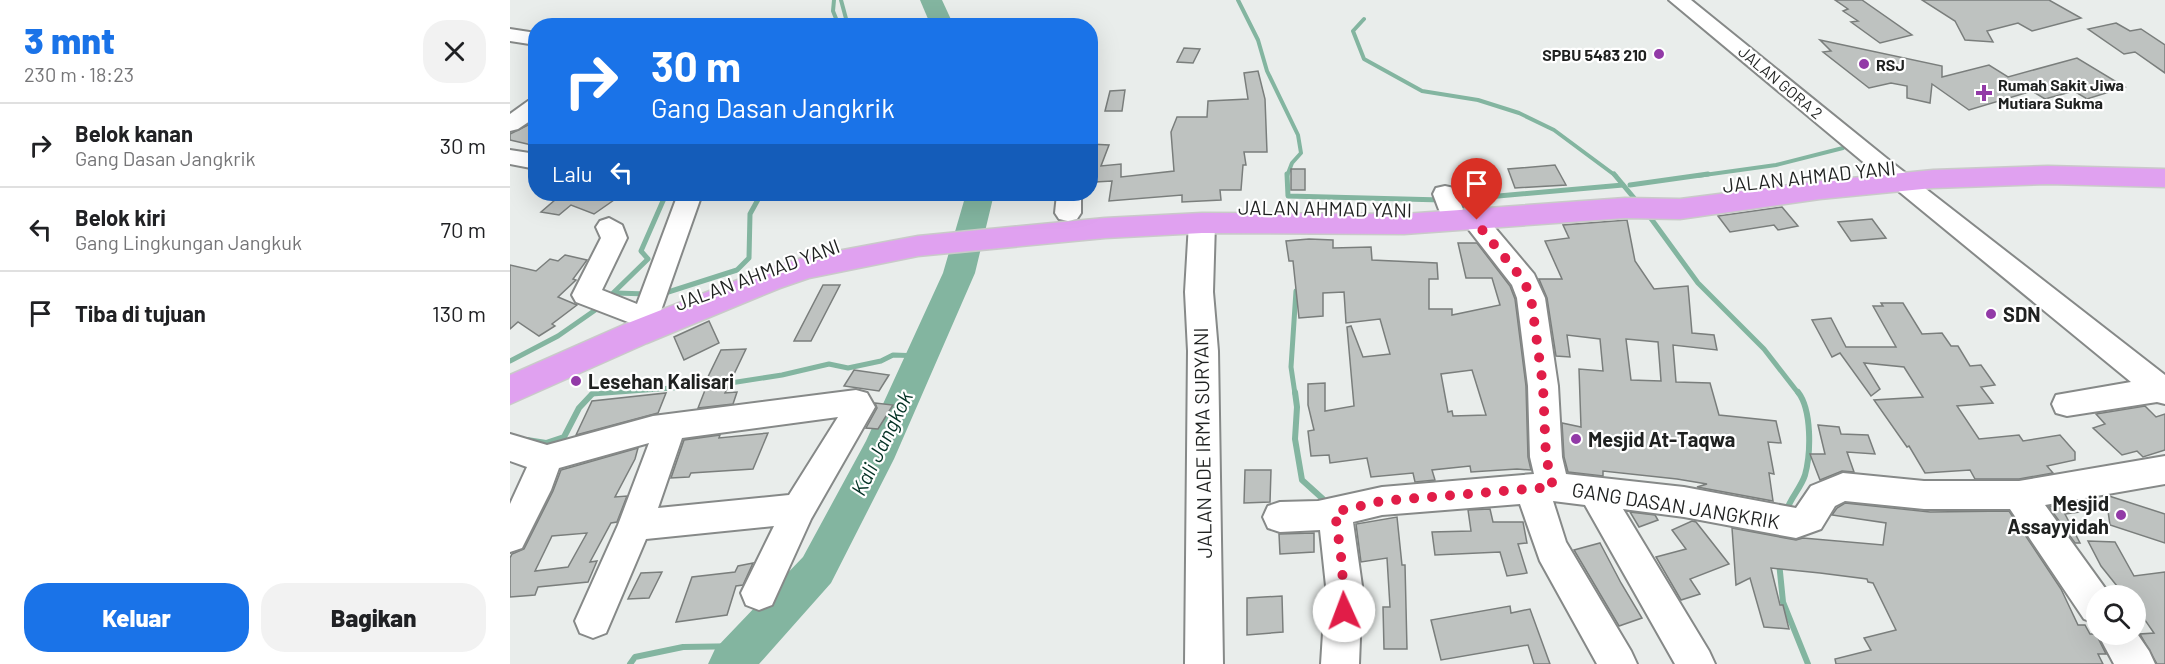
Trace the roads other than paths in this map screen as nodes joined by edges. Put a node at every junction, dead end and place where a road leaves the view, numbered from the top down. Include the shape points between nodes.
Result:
1 (1679, 0) edge
2 (510, 35) edge
3 (528, 38) edge
4 (528, 112) edge
5 (510, 124) edge
6 (510, 157) edge
7 (528, 160) edge
8 (2165, 165) edge
9 (1893, 174) junction
10 (2165, 178) edge
11 (687, 201) edge
12 (1455, 207) junction
13 (1061, 213) edge
14 (1202, 223) junction
15 (609, 227) dead end
16 (916, 237) junction
17 (649, 304) junction
18 (514, 380) edge
19 (2163, 390) edge
20 (2067, 404) dead end
21 (670, 428) junction
22 (532, 455) edge
23 (2165, 470) edge
24 (1543, 488) junction
25 (1595, 492) junction
26 (2019, 495) junction
27 (799, 509) junction
28 (1327, 514) junction
29 (1280, 517) dead end
30 (634, 525) junction
31 (510, 537) edge
32 (2086, 591) edge
33 (759, 593) dead end
34 (593, 621) dead end
35 (2123, 645) edge
36 (1204, 664) edge
37 (1340, 664) edge
38 (1618, 664) edge
39 (1696, 664) edge
40 (2136, 664) edge

1 - 9 street, JALAN GORA 2
2 - 3 street
4 - 5 street
6 - 7 street
8 - 9 highway, JALAN AHMAD YANI via 2063,163
9 - 10 highway
9 - 12 highway via 1820,190 1576,205
9 - 19 street, JALAN GORA 2
11 - 17 street
12 - 13 highway, JALAN AHMAD YANI via 1240,207
12 - 14 highway via 1404,224
12 - 24 street via 1479,226 1524,281 1531,298 1543,386
13 - 14 highway
13 - 16 highway
14 - 36 street, JALAN ADE IRMA SURYANI via 1199,292 1203,351
15 - 17 street via 614,238 597,297
16 - 17 highway, JALAN AHMAD YANI via 806,253
16 - 18 highway via 769,280
17 - 18 highway, JALAN AHMAD YANI
19 - 20 street
21 - 22 street
21 - 27 street via 856,402 860,407
21 - 30 street
22 - 31 street via 526,507
23 - 26 street, GANG DASAN JANGKRIK
24 - 25 street, GANG DASAN JANGKRIK
24 - 28 street, GANG DASAN JANGKRIK via 1382,501
24 - 38 street via 1540,519 1552,550
25 - 26 street, GANG DASAN JANGKRIK via 1684,502 1784,521 1809,518 1823,496 1844,487 1924,495
25 - 39 street
26 - 32 street
27 - 30 street
27 - 33 street
28 - 29 street, GANG DASAN JANGKRIK
28 - 37 street via 1344,586
30 - 34 street
35 - 40 street

